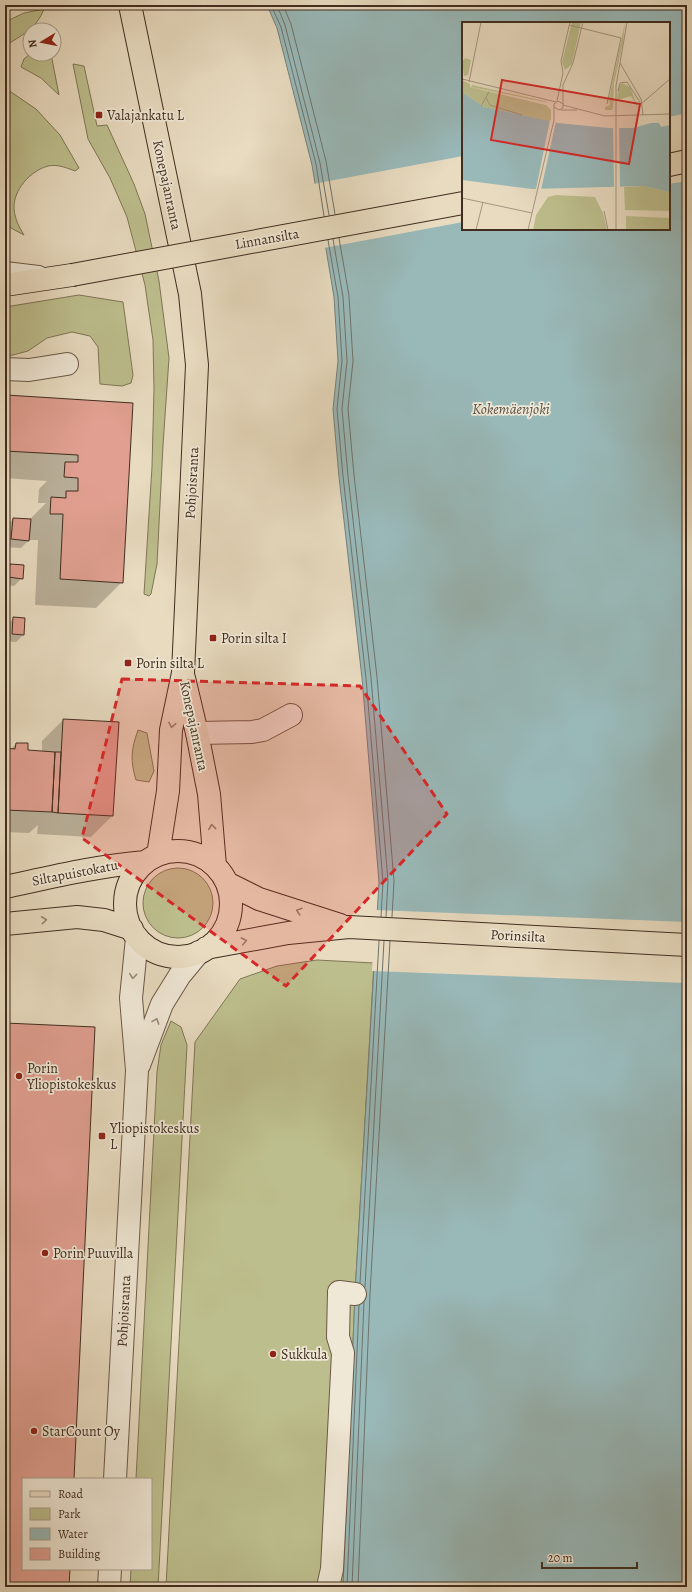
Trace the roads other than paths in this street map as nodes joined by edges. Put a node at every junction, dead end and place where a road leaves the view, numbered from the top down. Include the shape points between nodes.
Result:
1 (130, 5) edge
2 (687, 161) edge
3 (670, 164) edge
4 (462, 203) edge
5 (5, 273) edge
6 (61, 277) junction
7 (5, 285) edge
8 (190, 294) joint
9 (67, 364) dead end
10 (5, 369) edge
11 (183, 673) junction
12 (291, 715) dead end
13 (197, 733) junction
14 (151, 858) junction
15 (221, 874) junction
16 (5, 887) edge
17 (5, 924) edge
18 (349, 927) junction
19 (135, 933) junction
20 (687, 945) edge
21 (202, 950) junction
22 (137, 1070) junction
23 (355, 1294) dead end
24 (115, 1478) edge
25 (110, 1570) edge
26 (109, 1587) edge
27 (328, 1587) edge

1 - 8 main road, Konepajanranta
2 - 3 main road
4 - 6 main road, Linnansilta, bridge
5 - 6 street
6 - 7 main road, Linnansilta
8 - 11 main road, Pohjoisranta via 197,365
9 - 10 street via 29,370
11 - 13 main road, Konepajanranta
11 -> 14 main road, Konepajanranta via 171,730 168,791
12 - 13 street via 263,730
15 -> 13 main road, Konepajanranta
14 - 15 main road via 168,852 190,852 200,856
14 - 16 main road, Siltapuistokatu
14 - 19 main road via 135,874 128,887 125,909
18 -> 15 main road, Porinsilta via 259,899
15 - 21 main road via 230,893 228,921 219,937
17 -> 19 main road via 77,917 104,920
18 - 20 main road, Porinsilta
21 -> 18 main road, Porinsilta via 288,933
19 - 21 main road via 153,950 167,955 184,956
19 -> 22 street, Pohjoisranta via 131,998
22 -> 21 street, Pohjoisranta via 162,1004 180,975
22 - 24 street, Pohjoisranta
23 - 27 street via 339,1292 338,1337 343,1353 341,1495
25 - 26 street

